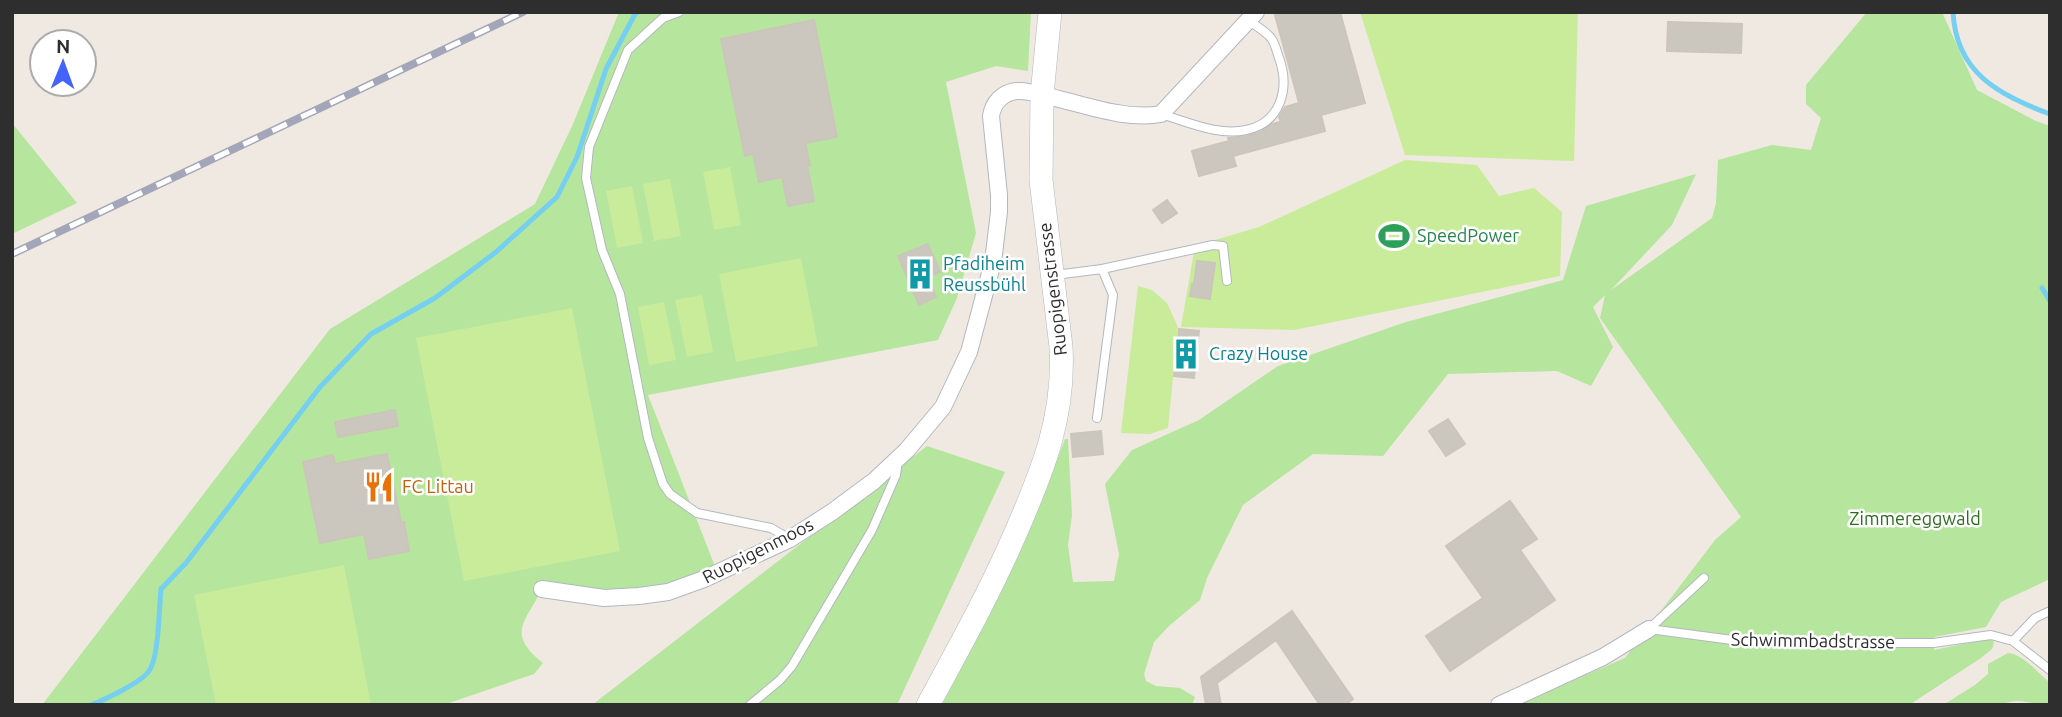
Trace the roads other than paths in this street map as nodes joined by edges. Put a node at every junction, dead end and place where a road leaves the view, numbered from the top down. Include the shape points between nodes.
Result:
1 (679, 12) edge
2 (1050, 12) edge
3 (1253, 17) edge
4 (1042, 95) junction
5 (1161, 114) junction
6 (1102, 268) junction
7 (1052, 275) junction
8 (1227, 281) dead end
9 (1097, 418) dead end
10 (898, 458) junction
11 (790, 539) junction
12 (1704, 578) dead end
13 (542, 589) dead end
14 (2050, 611) edge
15 (1649, 629) junction
16 (2013, 641) junction
17 (2050, 670) edge
18 (750, 705) edge
19 (928, 705) edge
20 (1499, 705) edge

1 - 11 lane via 663,18 628,50 589,147 586,178 603,250 620,294 648,438 663,484 697,513 771,528
2 - 4 street, Ruopigenstrasse
3 - 5 street
3 - 5 lane via 1272,40 1284,75 1283,94 1275,112 1243,131 1220,131
4 - 5 street via 1129,116
4 - 7 street, Ruopigenstrasse via 1041,180
4 - 10 street, Ruopigenmoos via 1016,91 1005,94 992,108 999,212 990,275 969,352 943,407
6 - 7 lane
6 - 8 lane via 1223,246
6 - 9 lane via 1113,295
7 - 19 street, Ruopigenstrasse via 1062,366 1049,450 1004,559
10 - 11 street, Ruopigenmoos via 863,489
10 - 18 lane via 896,475 872,530 792,666
11 - 13 street, Ruopigenmoos via 668,592 604,598
12 - 15 lane
14 - 16 lane via 2035,618
15 - 16 lane, Schwimmbadstrasse via 1755,643 1933,643 1991,635
15 - 20 street via 1603,657
16 - 17 lane

